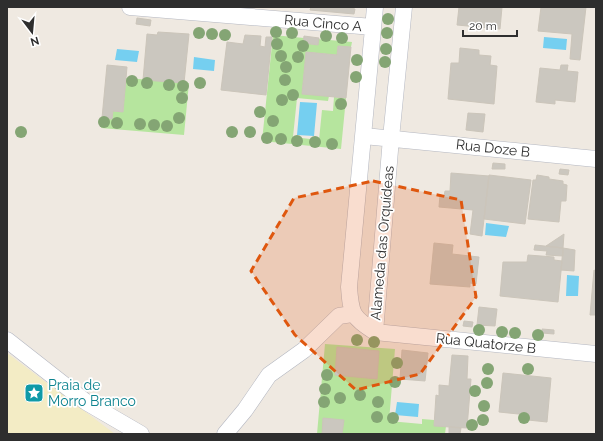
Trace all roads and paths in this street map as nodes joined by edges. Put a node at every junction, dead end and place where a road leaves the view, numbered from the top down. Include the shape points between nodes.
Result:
1 (130, 7) edge
2 (374, 7) edge
3 (404, 7) edge
4 (373, 27) junction
5 (364, 136) junction
6 (391, 138) junction
7 (596, 158) edge
8 (352, 314) junction
9 (375, 332) junction
10 (7, 340) edge
11 (596, 354) edge
12 (141, 434) edge
13 (225, 434) edge

1 - 4 street, Rua Cinco A
2 - 4 street, Alameda das Orquídeas
3 - 6 street, Alameda das Orquídeas
4 - 5 street, Alameda das Orquídeas
5 - 6 street
5 - 8 street, Alameda das Orquídeas via 349,287
6 - 7 street, Rua Doze B
6 - 9 street, Alameda das Orquídeas
8 - 9 street, Alameda das Orquídeas
8 - 13 street via 340,316 304,350 269,375
9 - 11 street, Rua Quatorze B
10 - 12 street via 86,402

